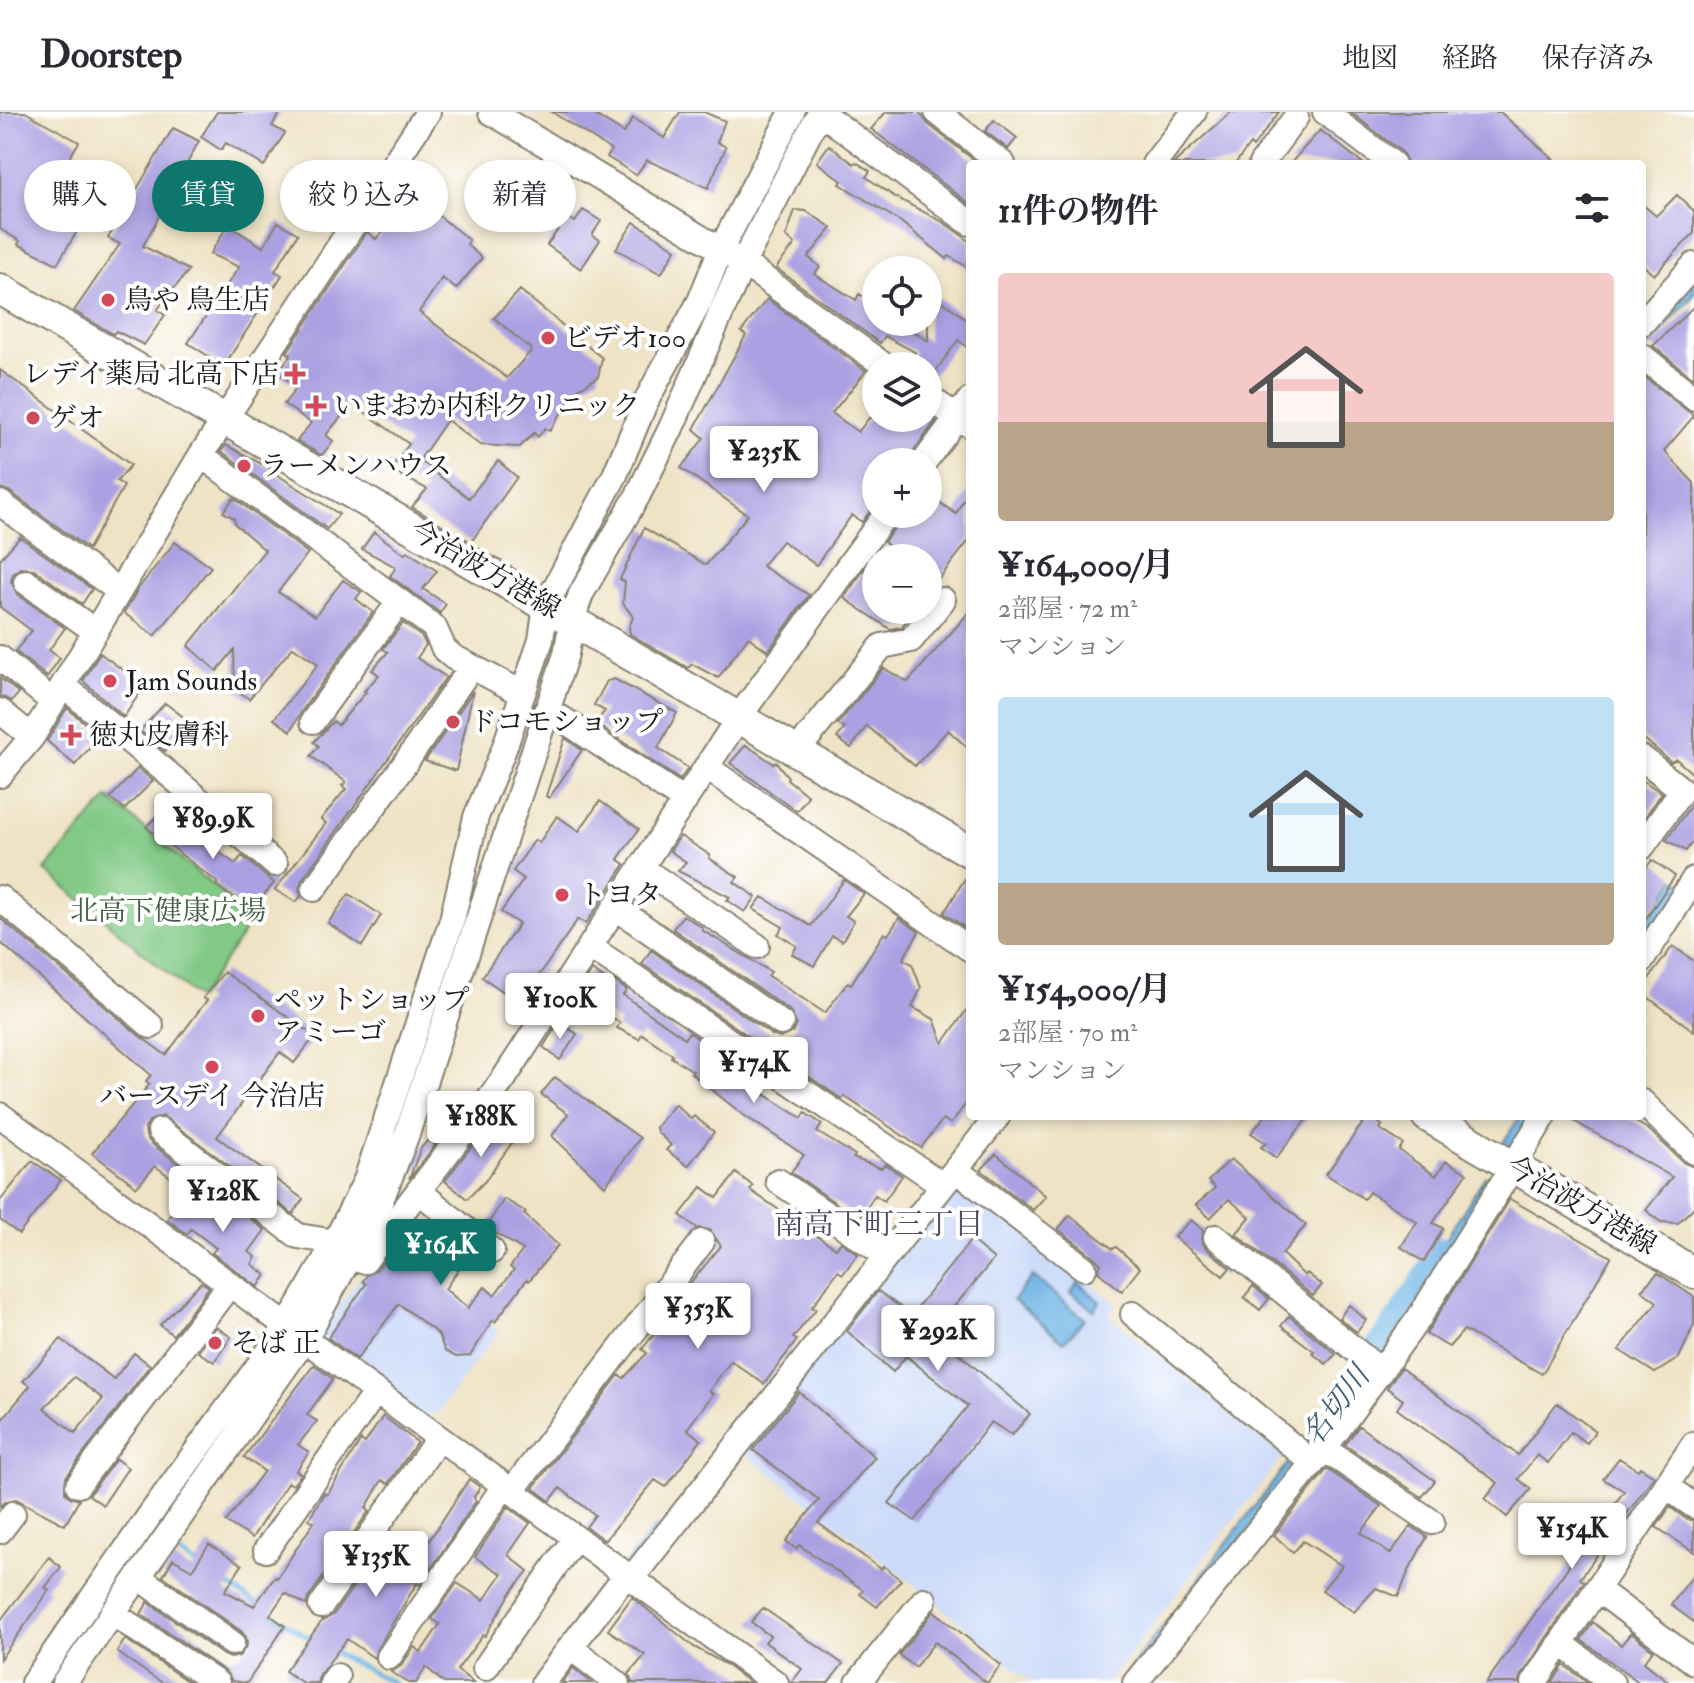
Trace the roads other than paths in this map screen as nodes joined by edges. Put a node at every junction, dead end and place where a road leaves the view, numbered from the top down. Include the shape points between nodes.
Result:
1 (428, 112) edge
2 (491, 112) edge
3 (792, 112) edge
4 (820, 112) edge
5 (937, 112) edge
6 (1194, 112) edge
7 (1325, 112) edge
8 (1296, 117) dead end
9 (998, 160) edge
10 (1157, 160) edge
11 (1264, 160) edge
12 (1388, 160) edge
13 (966, 220) edge
14 (720, 251) junction
15 (743, 263) junction
16 (1694, 265) edge
17 (0, 289) edge
18 (1646, 319) edge
19 (866, 352) edge
20 (1646, 359) edge
21 (1694, 398) edge
22 (942, 403) edge
23 (965, 414) edge
24 (225, 418) junction
25 (936, 448) edge
26 (201, 455) junction
27 (0, 503) edge
28 (876, 528) edge
29 (26, 582) dead end
30 (119, 591) junction
31 (943, 600) dead end
32 (399, 602) junction
33 (559, 613) junction
34 (95, 631) junction
35 (0, 658) edge
36 (471, 667) junction
37 (522, 693) junction
38 (58, 694) junction
39 (0, 711) edge
40 (546, 711) junction
41 (739, 717) junction
42 (313, 721) dead end
43 (32, 737) junction
44 (797, 751) junction
45 (1646, 761) edge
46 (706, 767) junction
47 (0, 775) edge
48 (685, 801) junction
49 (1646, 841) edge
50 (966, 850) edge
51 (275, 864) dead end
52 (641, 868) junction
53 (1694, 879) edge
54 (314, 889) dead end
55 (0, 898) edge
56 (615, 907) junction
57 (757, 946) dead end
58 (966, 946) edge
59 (590, 947) junction
60 (1646, 954) edge
61 (781, 1023) dead end
62 (151, 1026) dead end
63 (1646, 1106) edge
64 (0, 1115) edge
65 (995, 1120) edge
66 (1434, 1120) edge
67 (1542, 1120) edge
68 (160, 1131) dead end
69 (1694, 1152) edge
70 (1513, 1166) junction
71 (950, 1178) junction
72 (778, 1181) dead end
73 (420, 1192) junction
74 (1216, 1237) dead end
75 (702, 1242) dead end
76 (342, 1249) junction
77 (492, 1251) dead end
78 (887, 1256) junction
79 (1084, 1268) dead end
80 (1694, 1273) edge
81 (230, 1284) junction
82 (1133, 1314) dead end
83 (297, 1332) junction
84 (1381, 1371) junction
85 (375, 1393) junction
86 (438, 1439) junction
87 (1694, 1444) edge
88 (1319, 1456) junction
89 (78, 1485) dead end
90 (1666, 1486) junction
91 (507, 1489) junction
92 (1694, 1506) edge
93 (1432, 1522) dead end
94 (575, 1538) junction
95 (266, 1550) dead end
96 (628, 1577) junction
97 (140, 1578) junction
98 (1597, 1589) junction
99 (924, 1600) dead end
100 (321, 1606) dead end
101 (112, 1613) junction
102 (232, 1643) dead end
103 (1561, 1643) junction
104 (570, 1647) junction
105 (389, 1657) dead end
106 (1694, 1662) edge
107 (485, 1668) dead end
108 (33, 1683) edge
109 (64, 1683) edge
110 (217, 1683) edge
111 (543, 1683) edge
112 (617, 1683) edge
113 (776, 1683) edge
114 (858, 1683) edge
115 (1135, 1683) edge
116 (1534, 1683) edge
117 (1612, 1683) edge

1 - 24 street
2 - 14 street
3 - 14 street
4 - 13 street
4 - 15 street
5 - 9 street
6 - 10 street
7 - 12 street
8 - 11 street
14 - 15 street
14 - 33 street via 700,301 645,403
15 - 19 street
15 - 33 street via 638,495 581,594
16 - 18 street
17 - 24 main road, 今治波方港線
20 - 21 street
22 - 23 street
23 - 25 street
24 - 26 street
24 - 33 main road, 今治波方港線
26 - 30 street
26 - 32 street
27 - 30 street
28 - 41 street
29 - 34 street
30 - 34 street
31 - 44 street via 911,640 882,646
32 - 36 street via 434,627 444,649
32 - 42 street
33 - 37 street via 541,640
33 - 40 street via 566,654
33 - 41 main road, 今治波方港線
34 - 38 street
35 - 38 street
36 - 37 street
36 - 54 street
37 - 76 street via 476,817 452,920
38 - 43 street
38 - 51 street
39 - 43 street
40 - 48 street
40 - 76 street via 407,1134 381,1200
41 - 44 main road, 今治波方港線
41 - 46 street
43 - 47 street
44 - 50 main road, 今治波方港線
45 - 49 street via 1682,790
46 - 48 street
46 - 58 street
48 - 52 street
52 - 56 street
52 - 57 street
53 - 60 street
55 - 62 street
56 - 59 street
56 - 61 street
59 - 71 street
59 - 73 street via 503,1080
63 - 69 street
64 - 81 street
65 - 71 street
66 - 70 main road, 今治波方港線
67 - 70 street
68 - 76 street via 298,1236
70 - 80 main road, 今治波方港線
70 - 84 street
71 - 78 street
71 - 79 street
72 - 78 street
73 - 76 street via 365,1261
73 - 77 street
74 - 84 street
75 - 91 street
76 - 83 street
78 - 96 street
81 - 83 street
81 - 89 street
82 - 88 street
83 - 85 street
83 - 97 street
83 - 108 street via 143,1523
84 - 88 street
85 - 86 street
85 - 95 street
86 - 91 street
86 - 100 street
87 - 90 street
88 - 93 street
88 - 115 street
90 - 92 street
90 - 98 street
91 - 94 street
91 - 105 street
94 - 96 street
94 - 107 street
96 - 104 street
96 - 113 street
97 - 101 street
97 - 102 street
98 - 103 street
98 - 106 street
99 - 114 street
101 - 109 street
101 - 110 street
103 - 116 street
103 - 117 street
104 - 111 street
104 - 112 street

